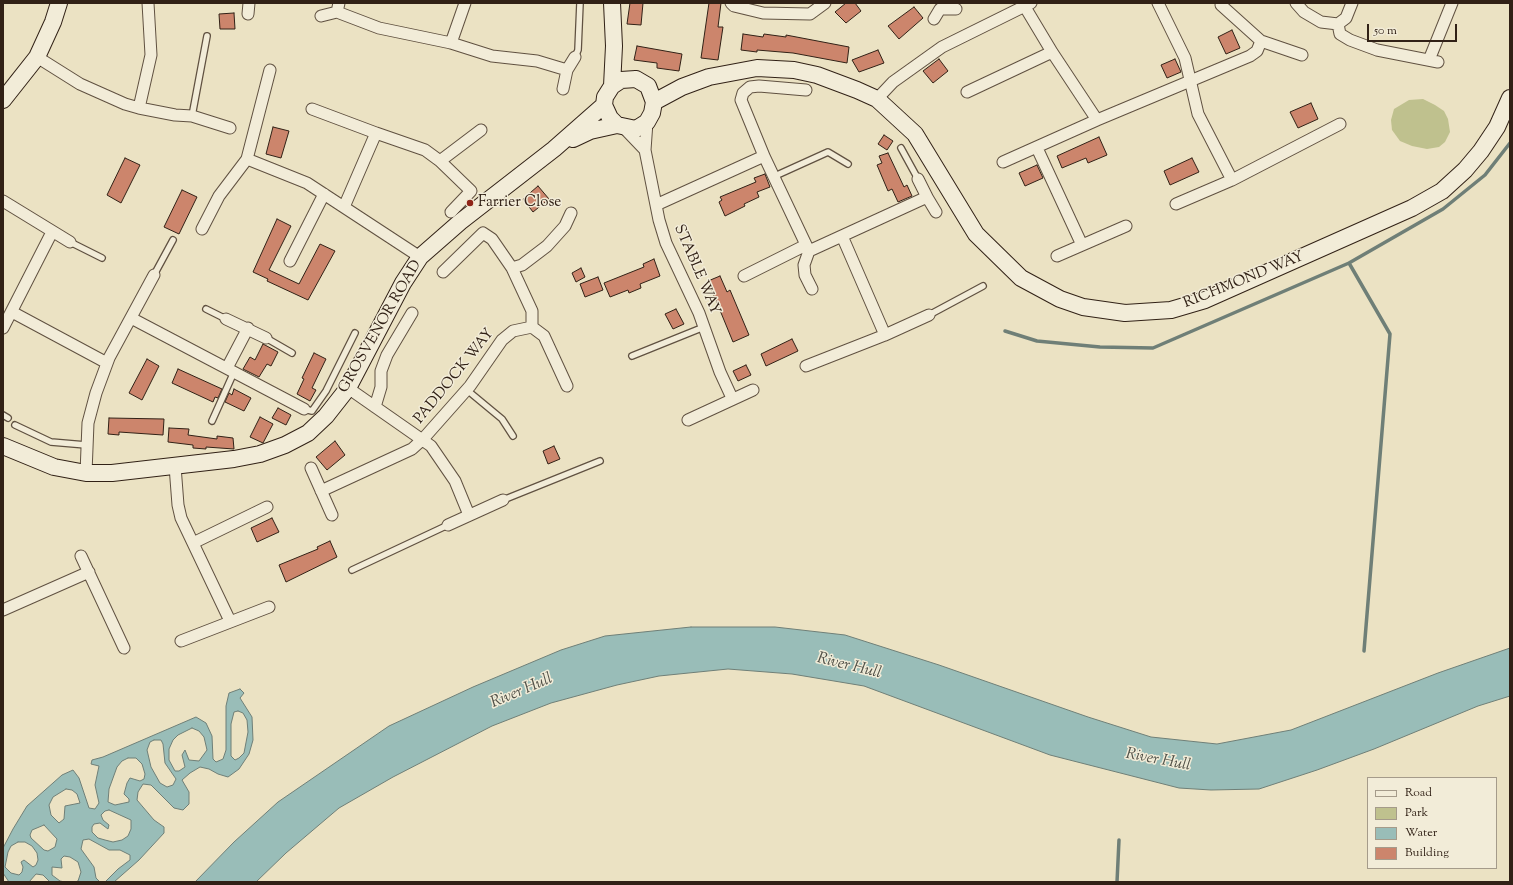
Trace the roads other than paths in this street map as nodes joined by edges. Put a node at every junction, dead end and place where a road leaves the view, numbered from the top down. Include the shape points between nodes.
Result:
1 (59, 3) edge
2 (148, 3) edge
3 (465, 3) edge
4 (580, 3) edge
5 (612, 3) edge
6 (731, 3) edge
7 (825, 3) edge
8 (1158, 3) edge
9 (1296, 3) edge
10 (1352, 3) edge
11 (1452, 3) edge
12 (1028, 5) edge
13 (1221, 5) dead end
14 (938, 6) edge
15 (338, 8) edge
16 (956, 9) dead end
17 (321, 16) dead end
18 (934, 19) dead end
19 (1339, 29) junction
20 (207, 36) dead end
21 (1261, 41) junction
22 (451, 43) junction
23 (614, 46) junction
24 (1052, 52) junction
25 (1302, 55) dead end
26 (37, 57) junction
27 (575, 57) joint
28 (270, 70) dead end
29 (567, 70) junction
30 (1190, 81) junction
31 (642, 82) junction
32 (612, 86) junction
33 (682, 87) junction
34 (563, 89) dead end
35 (806, 90) dead end
36 (967, 92) dead end
37 (1510, 98) edge
38 (877, 99) junction
39 (3, 100) edge
40 (654, 102) junction
41 (604, 105) junction
42 (139, 108) junction
43 (312, 109) dead end
44 (192, 116) junction
45 (1097, 120) junction
46 (647, 122) junction
47 (1340, 124) dead end
48 (620, 126) junction
49 (230, 128) dead end
50 (481, 130) dead end
51 (376, 133) junction
52 (901, 148) dead end
53 (1037, 148) junction
54 (554, 149) junction
55 (645, 150) junction
56 (764, 156) junction
57 (247, 159) junction
58 (440, 161) junction
59 (1003, 162) dead end
60 (848, 164) dead end
61 (775, 176) junction
62 (918, 179) joint
63 (1232, 180) junction
64 (324, 194) junction
65 (928, 198) junction
66 (3, 202) edge
67 (1176, 204) dead end
68 (656, 205) junction
69 (344, 207) junction
70 (451, 212) dead end
71 (936, 212) dead end
72 (571, 213) dead end
73 (1126, 226) dead end
74 (202, 228) dead end
75 (52, 232) junction
76 (842, 236) junction
77 (173, 240) dead end
78 (70, 242) joint
79 (1082, 245) junction
80 (807, 248) junction
81 (1057, 256) dead end
82 (420, 257) junction
83 (102, 258) dead end
84 (290, 262) dead end
85 (512, 268) junction
86 (443, 272) dead end
87 (154, 275) joint
88 (744, 276) dead end
89 (983, 286) dead end
90 (812, 289) dead end
91 (206, 309) dead end
92 (12, 312) junction
93 (412, 313) dead end
94 (929, 315) joint
95 (131, 318) junction
96 (226, 318) joint
97 (532, 327) junction
98 (705, 327) junction
99 (3, 328) edge
100 (248, 328) junction
101 (355, 332) dead end
102 (885, 335) junction
103 (266, 338) joint
104 (292, 353) dead end
105 (632, 356) dead end
106 (107, 363) junction
107 (806, 366) dead end
108 (230, 370) junction
109 (567, 386) dead end
110 (348, 388) junction
111 (467, 390) junction
112 (753, 390) dead end
113 (732, 398) junction
114 (375, 407) junction
115 (304, 408) joint
116 (688, 420) dead end
117 (212, 422) dead end
118 (15, 425) dead end
119 (513, 436) dead end
120 (423, 439) junction
121 (86, 445) junction
122 (3, 446) edge
123 (600, 460) dead end
124 (175, 466) junction
125 (311, 468) dead end
126 (86, 473) junction
127 (321, 492) junction
128 (503, 500) joint
129 (267, 507) dead end
130 (469, 515) junction
131 (332, 516) dead end
132 (448, 525) joint
133 (193, 543) junction
134 (81, 556) dead end
135 (352, 570) dead end
136 (89, 572) junction
137 (269, 607) dead end
138 (3, 610) edge
139 (230, 621) junction
140 (182, 641) dead end
141 (124, 648) dead end

1 - 26 street
2 - 42 street via 151,55
3 - 22 street
4 - 27 lane via 578,50
5 - 23 street
6 - 7 street via 763,13 810,14
8 - 30 street via 1185,58
9 - 19 street via 1304,12
10 - 19 street
11 - 19 street via 1429,60 1377,50 1350,40
12 - 24 street
12 - 38 street via 942,47 893,82
13 - 21 street
14 - 16 street
14 - 18 street
15 - 17 street
15 - 22 street via 379,28
20 - 44 lane
21 - 25 street
21 - 30 street via 1257,51 1250,56
22 - 29 street via 492,56 538,61
23 - 31 street via 623,64
23 - 32 street
24 - 36 street
24 - 45 street
26 - 39 street
26 - 42 street via 80,84
27 - 29 street
28 - 57 street
29 - 34 street
30 - 45 street
30 - 63 street via 1198,114
31 - 32 street via 621,80
31 - 33 street, RICHMOND WAY
31 - 40 street
32 - 41 street via 605,97
33 - 38 street, RICHMOND WAY via 733,72 776,68 832,80
33 - 40 street, RICHMOND WAY
35 - 56 street via 754,86 743,93 741,100
37 - 38 street, RICHMOND WAY via 1497,127 1481,152 1465,170 1442,191 1412,208 1205,300 1171,310 1125,313 1083,307 1060,299 1021,278 976,234 915,134
40 - 46 street
41 - 48 street via 610,118
41 - 54 street, GROSVENOR ROAD
42 - 44 street
43 - 51 street
44 - 49 street
45 - 53 street
46 - 48 street via 636,129
46 - 55 street, STABLE WAY
47 - 63 street
48 - 54 street, GROSVENOR ROAD via 590,131
48 - 55 street
50 - 58 street
51 - 58 street via 425,150
51 - 69 street
52 - 62 lane
53 - 59 street
53 - 79 street
54 - 82 street, GROSVENOR ROAD via 460,222
55 - 68 street, STABLE WAY
56 - 61 street
56 - 68 street
57 - 64 street via 307,183
57 - 74 street via 219,196
58 - 70 street via 471,191
60 - 61 lane via 828,152
61 - 80 street
62 - 65 street
63 - 67 street
64 - 69 street
64 - 84 street
65 - 71 street
65 - 76 street
66 - 75 street
68 - 98 street, STABLE WAY via 666,244
69 - 82 street
72 - 85 street via 565,226 547,246 522,265
73 - 79 street
75 - 78 street
75 - 92 street
76 - 80 street
76 - 102 street
77 - 87 lane
78 - 83 lane
79 - 81 street
80 - 88 street
80 - 90 street via 805,276
82 - 110 street, GROSVENOR ROAD via 403,283
85 - 86 street via 492,239 483,233
85 - 97 street via 532,311
87 - 95 street
89 - 94 lane
91 - 96 lane
92 - 99 street
92 - 106 street
93 - 114 street via 387,355 381,371 381,387
94 - 102 street
95 - 106 street
95 - 108 street
96 - 100 street
97 - 109 street via 544,336
97 - 111 street, PADDOCK WAY via 513,331 502,340
98 - 105 lane
98 - 113 street, STABLE WAY
100 - 103 street
100 - 108 street
101 - 115 lane via 326,391 312,411
102 - 107 street
103 - 104 lane
106 - 121 street via 88,423
108 - 115 street
108 - 117 lane
110 - 114 street, PADDOCK WAY
110 - 124 street, GROSVENOR ROAD via 308,433 285,445 247,457
111 - 119 lane via 502,419
111 - 120 street, PADDOCK WAY
112 - 113 street
113 - 116 street
114 - 120 street, PADDOCK WAY
118 - 121 lane via 51,442
120 - 127 street, PADDOCK WAY via 401,455
120 - 130 street, PADDOCK WAY via 432,446 455,481
121 - 126 street
122 - 126 street, GROSVENOR ROAD via 54,467
123 - 128 lane
124 - 126 street, GROSVENOR ROAD via 112,473
124 - 133 street via 178,505
125 - 127 street
127 - 131 street
128 - 130 street
129 - 133 street
130 - 132 street
132 - 135 lane
133 - 139 street
134 - 136 street
136 - 138 street
136 - 141 street
137 - 139 street
139 - 140 street

